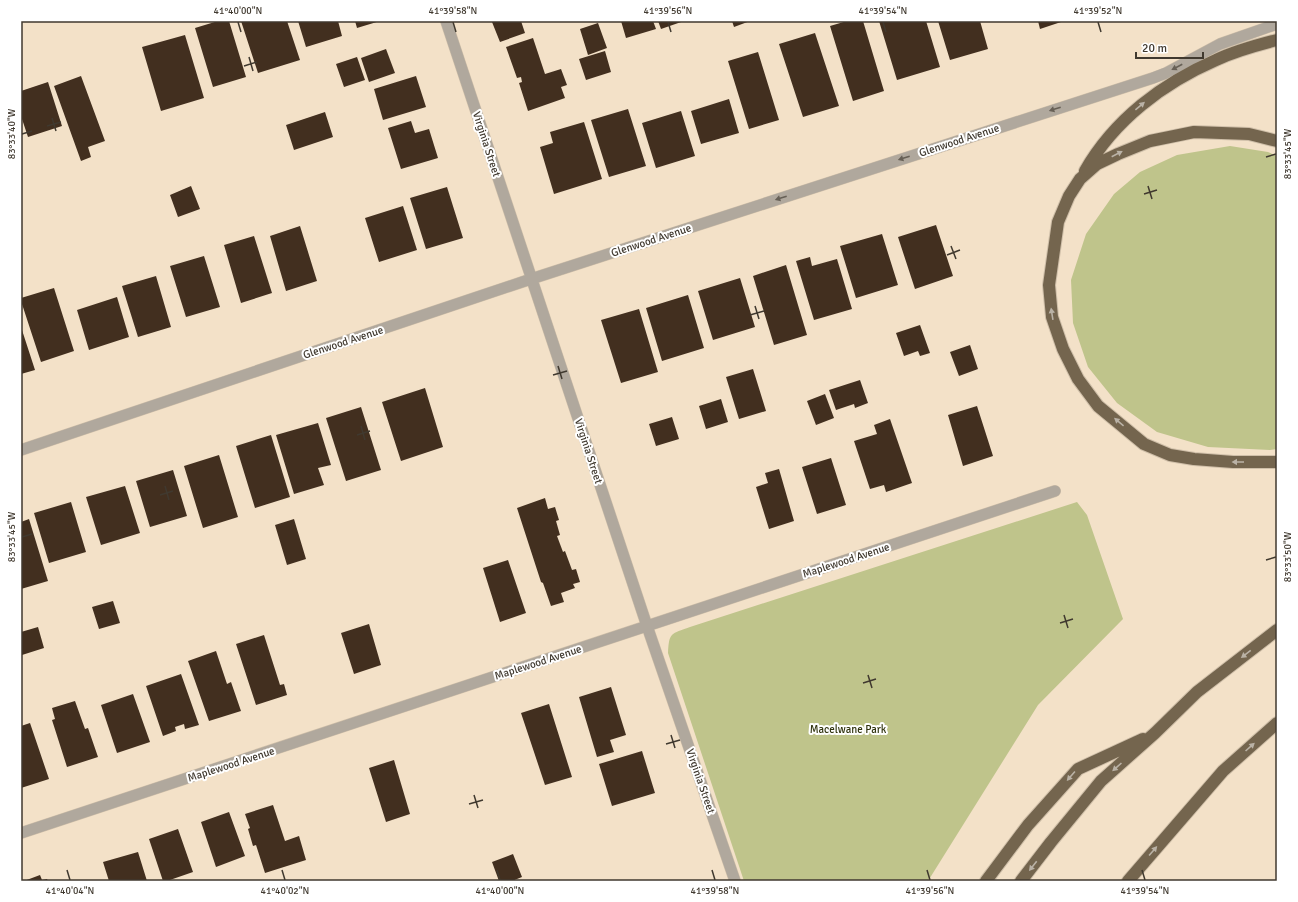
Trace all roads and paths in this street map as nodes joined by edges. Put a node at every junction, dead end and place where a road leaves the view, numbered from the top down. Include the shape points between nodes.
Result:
1 (446, 21) edge
2 (1277, 24) edge
3 (1277, 40) edge
4 (1277, 141) edge
5 (1080, 179) junction
6 (532, 279) junction
7 (21, 450) edge
8 (1277, 462) edge
9 (1055, 491) dead end
10 (647, 626) junction
11 (1277, 630) edge
12 (1277, 723) edge
13 (1155, 733) junction
14 (21, 833) edge
15 (735, 881) edge
16 (986, 881) edge
17 (1021, 881) edge
18 (1128, 881) edge

1 - 6 street, Virginia Street
2 -> 6 street, Glenwood Avenue via 1220,44 1166,73
5 -> 3 highway via 1094,155 1114,132 1138,108 1169,84 1217,59
5 -> 4 highway via 1097,164 1132,147 1194,132 1249,134
8 -> 5 highway via 1233,462 1170,455 1144,444 1098,406 1078,379 1063,349 1052,317 1049,285 1058,222 1069,196
6 - 7 street, Glenwood Avenue
6 - 10 street, Virginia Street
9 - 10 street, Maplewood Avenue
10 - 14 street, Maplewood Avenue
10 - 15 street, Virginia Street
11 -> 13 highway via 1197,692
18 -> 12 highway via 1223,771
13 -> 16 highway via 1078,768 1028,825
13 -> 17 highway via 1101,781

